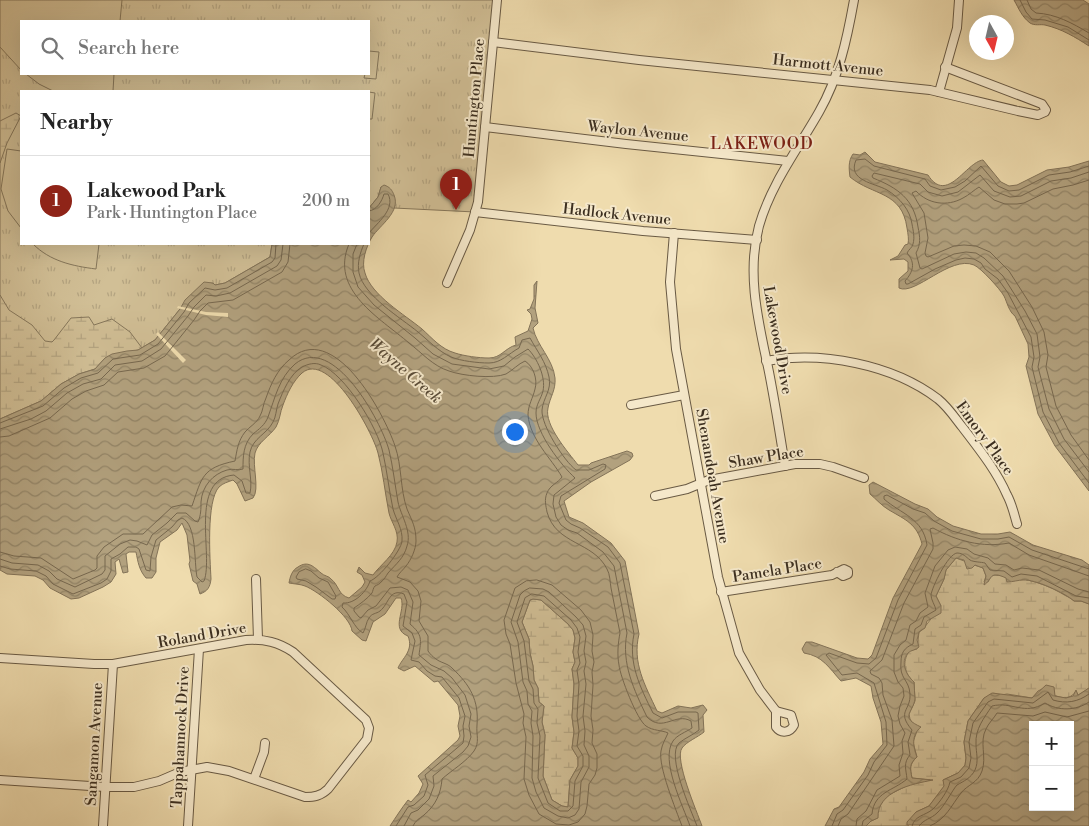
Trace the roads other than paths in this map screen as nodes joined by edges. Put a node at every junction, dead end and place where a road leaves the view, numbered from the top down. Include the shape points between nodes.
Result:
1 (497, 0) edge
2 (854, 0) edge
3 (959, 0) edge
4 (492, 42) junction
5 (945, 67) junction
6 (834, 80) junction
7 (939, 92) junction
8 (485, 127) junction
9 (788, 161) junction
10 (476, 212) junction
11 (674, 233) junction
12 (757, 240) junction
13 (447, 283) dead end
14 (766, 361) junction
15 (684, 395) junction
16 (630, 405) dead end
17 (786, 466) junction
18 (864, 478) dead end
19 (701, 484) junction
20 (655, 496) dead end
21 (1017, 524) dead end
22 (837, 572) dead end
23 (256, 579) dead end
24 (721, 592) junction
25 (258, 640) junction
26 (199, 649) junction
27 (0, 658) edge
28 (113, 664) junction
29 (776, 711) dead end
30 (265, 743) dead end
31 (192, 769) junction
32 (254, 779) junction
33 (0, 780) edge
34 (106, 787) junction
35 (103, 826) edge
36 (188, 826) edge

1 - 4 street, Huntington Place
2 - 6 street, Lakewood Drive via 847,39
3 - 5 street via 957,28
4 - 6 street, Harmott Avenue
4 - 8 street, Huntington Place
5 - 7 street
5 - 7 street, Harmott Avenue via 1042,104 1046,110 1038,115
6 - 7 street, Harmott Avenue
6 - 9 street, Lakewood Drive via 819,112
8 - 9 street, Waylon Avenue
8 - 10 street, Huntington Place
9 - 12 street, Lakewood Drive via 763,216
10 - 11 street, Hadlock Avenue
10 - 13 street, Huntington Place
11 - 12 street, Hadlock Avenue
11 - 15 street, Shenandoah Avenue via 671,297
12 - 14 street, Lakewood Drive via 754,293
14 - 17 street, Lakewood Drive
14 - 21 street, Emory Place via 799,356 835,359 900,377 925,390 945,406 984,456 1008,496
15 - 16 street
15 - 19 street, Shenandoah Avenue
17 - 18 street, Shaw Place via 820,464
17 - 19 street, Shaw Place
19 - 20 street, Shaw Place
19 - 24 street, Shenandoah Avenue
22 - 24 street, Pamela Place
23 - 25 street
24 - 29 street, Shenandoah Avenue via 738,653
25 - 26 street, Roland Drive
25 - 32 street, Roland Drive via 274,642 293,652 366,720 369,734 321,794 305,796
26 - 28 street, Roland Drive
26 - 31 street, Tappahannock Drive
27 - 28 street, Roland Drive
28 - 34 street, Sangamon Avenue
30 - 32 street
31 - 32 street via 218,768
31 - 34 street via 149,784
31 - 36 street, Tappahannock Drive
33 - 34 street
34 - 35 street, Sangamon Avenue

